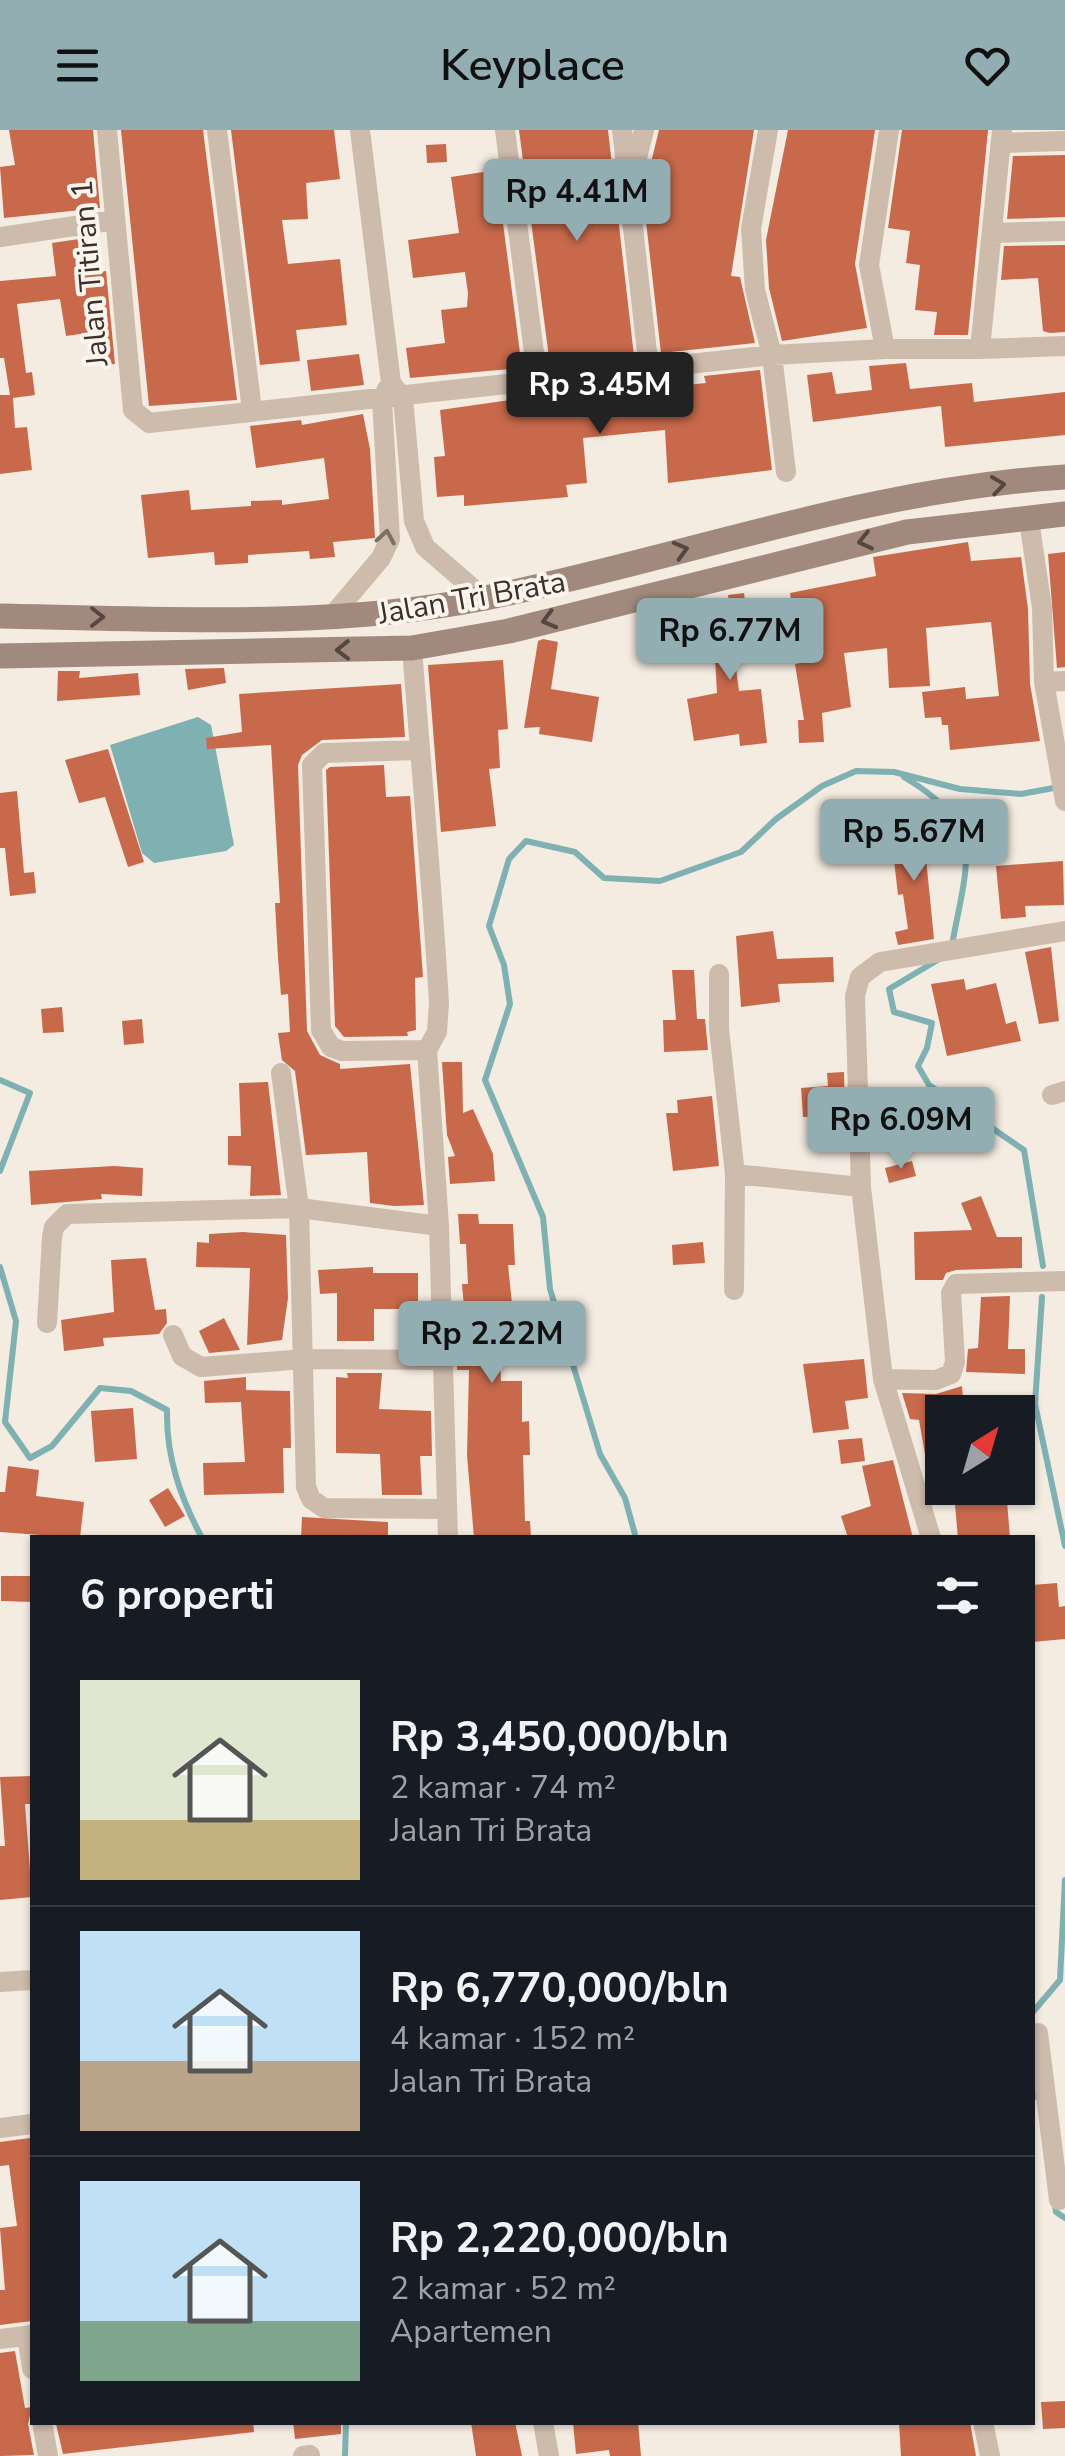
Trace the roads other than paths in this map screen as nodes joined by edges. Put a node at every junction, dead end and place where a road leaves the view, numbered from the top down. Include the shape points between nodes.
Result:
1 (107, 130) edge
2 (217, 130) edge
3 (360, 130) edge
4 (505, 130) edge
5 (622, 130) edge
6 (644, 130) edge
7 (768, 130) edge
8 (889, 130) edge
9 (1002, 137) edge
10 (1065, 141) edge
11 (630, 190) junction
12 (115, 220) junction
13 (1065, 231) edge
14 (992, 233) junction
15 (0, 236) edge
16 (1065, 346) edge
17 (885, 349) junction
18 (980, 349) junction
19 (772, 355) junction
20 (650, 370) junction
21 (538, 383) junction
22 (392, 394) junction
23 (252, 410) junction
24 (786, 472) dead end
25 (1065, 477) edge
26 (1065, 514) edge
27 (1029, 520) junction
28 (630, 565) junction
29 (636, 597) junction
30 (484, 598) junction
31 (0, 616) edge
32 (332, 616) junction
33 (172, 617) junction
34 (412, 648) junction
35 (173, 650) junction
36 (0, 656) edge
37 (1054, 682) edge
38 (418, 750) junction
39 (1065, 801) edge
40 (1065, 930) edge
41 (720, 974) dead end
42 (427, 1050) junction
43 (281, 1072) dead end
44 (735, 1174) junction
45 (860, 1187) junction
46 (298, 1208) junction
47 (439, 1226) junction
48 (1065, 1280) edge
49 (734, 1290) dead end
50 (48, 1324) dead end
51 (173, 1336) dead end
52 (305, 1359) junction
53 (442, 1360) junction
54 (883, 1379) junction
55 (447, 1509) junction
56 (448, 1535) edge
57 (930, 1535) edge
58 (0, 1982) edge
59 (30, 1986) edge
60 (1038, 2033) dead end
61 (1038, 2081) edge
62 (30, 2124) edge
63 (0, 2128) edge
64 (1059, 2200) dead end
65 (30, 2336) edge
66 (0, 2338) edge
67 (43, 2425) edge
68 (543, 2425) edge
69 (983, 2425) edge
70 (48, 2456) edge
71 (548, 2456) edge
72 (990, 2456) edge

1 - 12 street, Jalan Titiran 1
2 - 23 street
3 - 22 street
4 - 21 street
5 - 11 street
6 - 11 street
7 - 19 street via 750,229
8 - 17 street via 869,265
9 - 10 street
9 - 14 street
11 - 20 street
12 - 15 street
12 - 23 street, Jalan Titiran 1 via 133,410 150,423
13 - 14 street
14 - 18 street
16 - 18 street
17 - 18 street
17 - 19 street
19 - 20 street
19 - 24 street
20 - 21 street
21 - 22 street
22 - 23 street
22 - 30 street via 414,521 446,569
32 -> 22 street via 390,538
28 -> 25 street, Jalan Tri Brata via 866,504
26 - 27 street, Jalan Tri Brata
27 -> 29 street, Jalan Tri Brata via 907,532
27 - 37 street
28 - 29 street
28 - 30 street, Jalan Tri Brata
29 -> 34 street, Jalan Tri Brata
30 - 32 street, Jalan Tri Brata
31 -> 33 street, Jalan Tri Brata
32 - 33 street, Jalan Tri Brata
33 - 35 street
34 -> 35 street, Jalan Tri Brata
34 - 38 street
35 - 36 street, Jalan Tri Brata
37 - 39 street
38 - 42 street via 428,810 439,1003 437,1032
38 - 42 street via 319,755 312,765 321,1030 342,1051
40 - 45 street via 880,962 860,977
41 - 44 street via 719,1029
42 - 47 street
43 - 46 street
44 - 45 street
44 - 49 street
45 - 54 street
46 - 47 street
46 - 50 street via 67,1214 52,1237
46 - 52 street
47 - 53 street
48 - 54 street via 956,1284 951,1374
51 - 52 street via 182,1356 201,1367
52 - 53 street
52 - 55 street via 311,1500 324,1508
53 - 55 street
54 - 57 street
55 - 56 street
58 - 59 street
60 - 61 street
61 - 64 street
62 - 63 street
65 - 66 street
67 - 70 street
68 - 71 street
69 - 72 street

